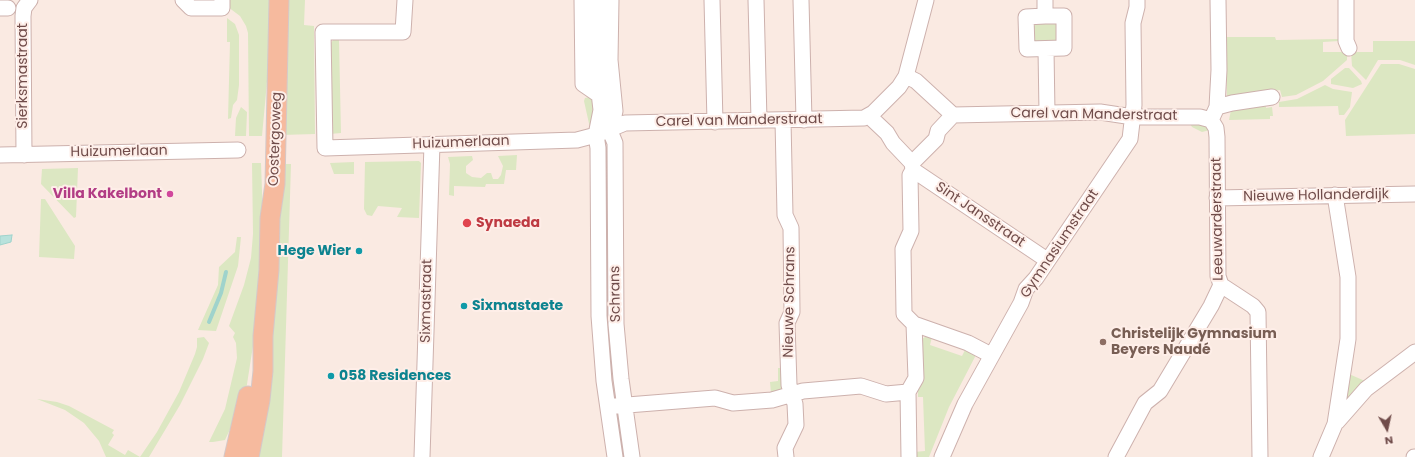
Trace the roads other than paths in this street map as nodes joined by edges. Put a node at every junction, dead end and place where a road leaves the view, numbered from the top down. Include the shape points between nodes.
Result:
1 (30, 0) edge
2 (183, 0) edge
3 (222, 0) edge
4 (279, 0) edge
5 (405, 0) edge
6 (611, 0) edge
7 (712, 0) edge
8 (756, 0) edge
9 (801, 0) edge
10 (926, 0) edge
11 (1045, 0) edge
12 (1137, 0) edge
13 (1218, 0) edge
14 (1346, 0) edge
15 (593, 1) edge
16 (1045, 16) junction
17 (1349, 48) dead end
18 (1046, 49) junction
19 (906, 76) junction
20 (1272, 97) dead end
21 (601, 110) junction
22 (1047, 114) junction
23 (1214, 114) junction
24 (953, 115) junction
25 (869, 116) junction
26 (1133, 117) junction
27 (759, 120) junction
28 (783, 120) junction
29 (804, 120) junction
30 (715, 122) junction
31 (611, 130) junction
32 (596, 135) junction
33 (432, 144) junction
34 (238, 150) dead end
35 (0, 155) edge
36 (24, 155) junction
37 (912, 167) junction
38 (1415, 194) edge
39 (1335, 195) junction
40 (1217, 198) junction
41 (1047, 260) junction
42 (1220, 285) junction
43 (914, 324) junction
44 (263, 336) junction
45 (1415, 352) edge
46 (991, 355) junction
47 (908, 392) junction
48 (792, 393) junction
49 (624, 405) junction
50 (607, 407) junction
51 (1335, 424) junction
52 (234, 457) edge
53 (249, 457) edge
54 (422, 457) edge
55 (615, 457) edge
56 (632, 457) edge
57 (786, 457) edge
58 (910, 457) edge
59 (942, 457) edge
60 (1116, 457) edge
61 (1260, 457) edge
62 (1321, 457) edge

1 - 36 street, Sierksmastraat via 24,8 23,16
2 - 3 street via 191,8 222,8
4 - 44 main road, Oostergoweg via 277,61 266,132 265,184 270,218 269,270
5 - 33 street, Huizumerlaan via 403,32 323,32 325,148
6 - 31 street via 610,60 615,111
7 - 30 street
8 - 27 street
9 - 29 street
10 - 19 street
11 - 16 street
12 - 26 street, Gymnasiumstraat via 1133,23
13 - 23 street via 1219,70
14 - 17 street via 1346,41
15 - 21 street via 583,84 599,95
16 - 18 street via 1064,16 1064,48
16 - 18 street via 1026,17 1027,49
18 - 22 street
19 - 24 street via 916,81
19 - 25 street
20 - 23 street via 1232,103
21 - 31 street
21 - 32 street, Schrans
22 - 24 street, Carel van Manderstraat
22 - 26 street, Carel van Manderstraat via 1100,112
23 - 26 street, Carel van Manderstraat via 1200,117
23 - 40 street, Leeuwarderstraat via 1217,137
24 - 37 street
25 - 29 street, Carel van Manderstraat via 858,119
25 - 37 street via 887,133
26 - 41 street, Gymnasiumstraat via 1126,148
27 - 28 street, Carel van Manderstraat
27 - 30 street, Carel van Manderstraat
28 - 29 street, Carel van Manderstraat
28 - 48 street, Nieuwe Schrans via 785,216 791,228 792,312 787,323 789,385
30 - 31 street, Carel van Manderstraat via 625,123
31 - 32 street, Carel van Manderstraat
31 - 49 street, Schrans via 615,143 616,324
32 - 33 street, Huizumerlaan via 577,140
32 - 50 street, Schrans via 599,316
33 - 54 street, Sixmastraat
34 - 36 street, Huizumerlaan
35 - 36 street, Huizumerlaan
37 - 41 street, Sint Jansstraat
37 - 43 street via 912,230 903,249 904,314
38 - 39 street, Nieuwe Hollanderdijk
39 - 40 street, Nieuwe Hollanderdijk
39 - 51 street via 1346,258 1349,312 1347,350
40 - 42 street, Leeuwarderstraat
41 - 46 street, Gymnasiumstraat via 1026,289 1021,303
42 - 60 street, Leeuwarderstraat via 1211,306 1160,391 1145,403
42 - 61 street via 1258,312
43 - 46 street via 968,343
43 - 47 street via 916,378
44 - 52 main road, Oostergoweg
44 - 53 main road, Oostergoweg via 262,378
45 - 51 street via 1366,389
46 - 59 street, Gymnasiumstraat via 956,422
47 - 48 street via 886,394 861,386
47 - 58 street
48 - 49 street via 772,400 733,403 715,398
48 - 57 street, Nieuwe Schrans via 796,425 785,448
49 - 50 street
49 - 56 street, Schrans
50 - 55 street, Schrans
51 - 62 street

